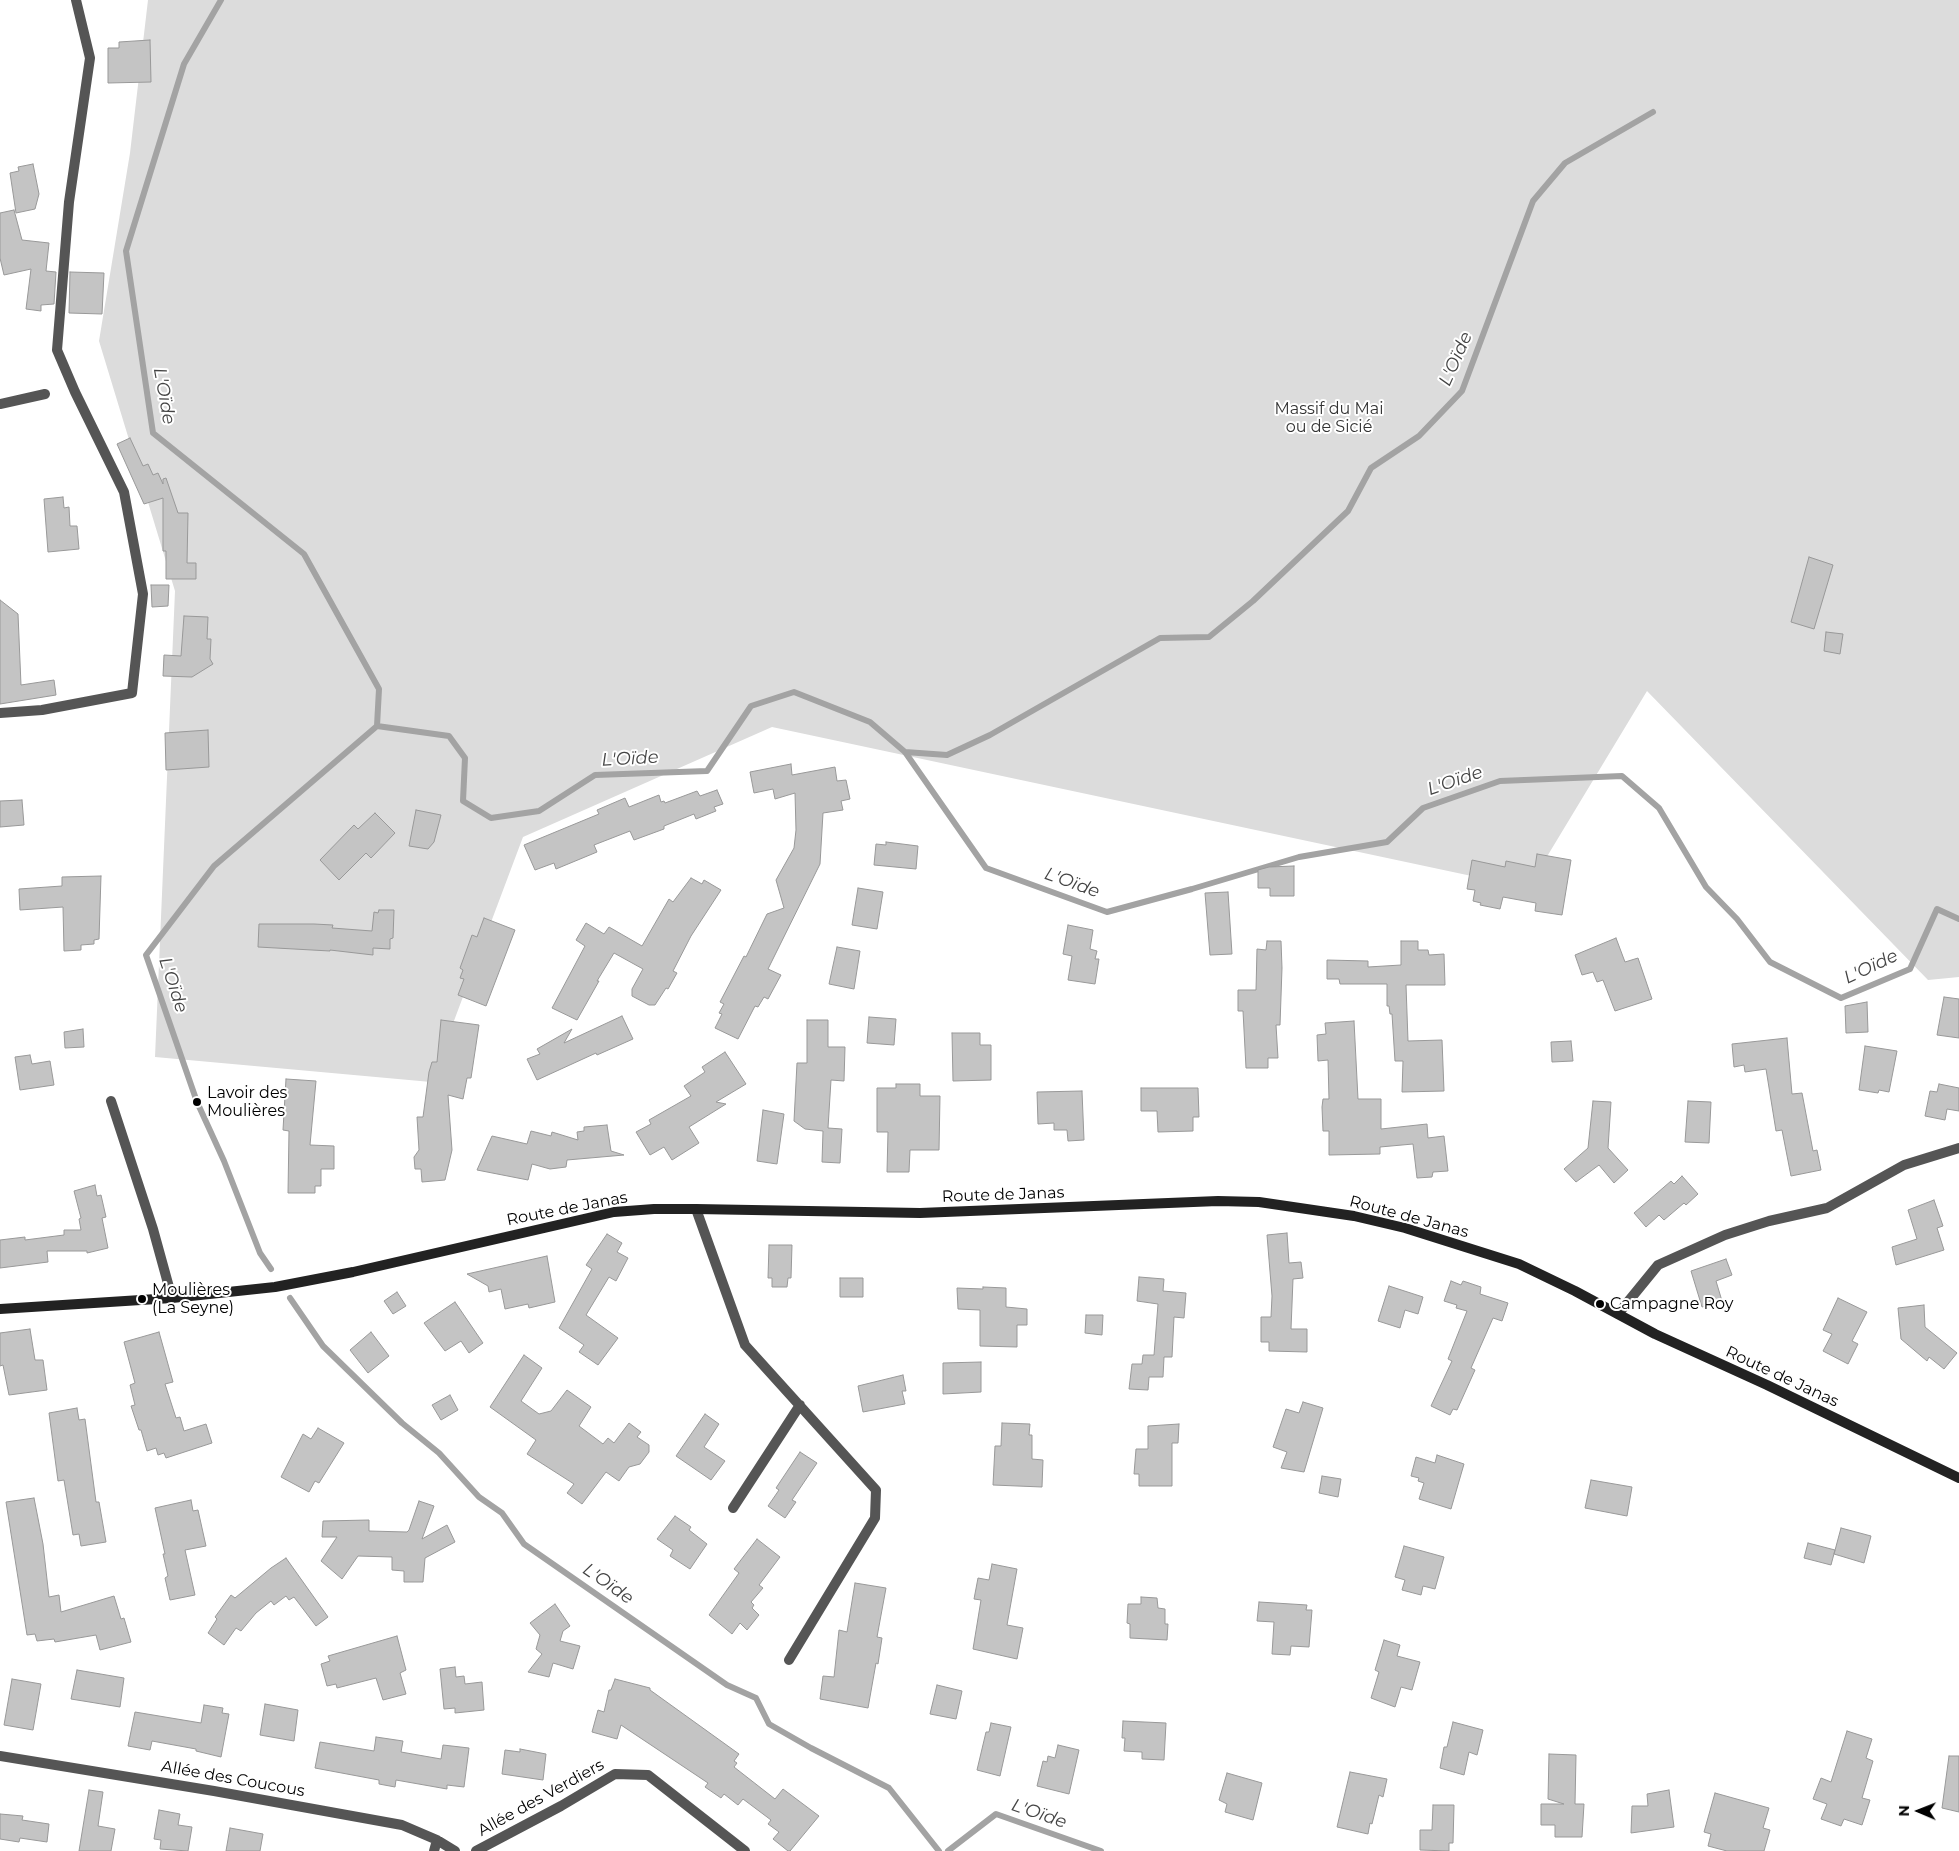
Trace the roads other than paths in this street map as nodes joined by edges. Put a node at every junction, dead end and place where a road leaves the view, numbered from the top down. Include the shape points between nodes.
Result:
1 (76, 0) edge
2 (45, 394) dead end
3 (0, 404) edge
4 (0, 713) edge
5 (111, 1101) dead end
6 (1959, 1148) edge
7 (696, 1209) junction
8 (172, 1298) junction
9 (0, 1310) edge
10 (1618, 1314) junction
11 (800, 1406) junction
12 (1959, 1478) edge
13 (733, 1508) dead end
14 (790, 1660) dead end
15 (0, 1756) edge
16 (436, 1840) junction
17 (434, 1851) edge
18 (455, 1851) edge
19 (476, 1851) edge
20 (744, 1851) edge

1 - 4 street via 90,58 69,202 57,350 124,492 144,594 132,693 42,710
2 - 3 street
5 - 8 street
6 - 10 street via 1904,1165 1827,1208 1725,1235 1658,1265
7 - 8 street, Route de Janas via 614,1212 353,1272 275,1287
7 - 10 street, Route de Janas via 920,1213 1259,1202 1354,1216 1405,1228 1519,1264
7 - 11 street via 745,1345
8 - 9 street, Route de Janas
10 - 12 street, Route de Janas
11 - 13 street
11 - 14 street via 876,1490 875,1518
15 - 16 street, Allée des Coucous via 402,1825
16 - 17 street
16 - 18 street, Allée des Coucous
19 - 20 street, Allée des Verdiers via 615,1774 648,1775

